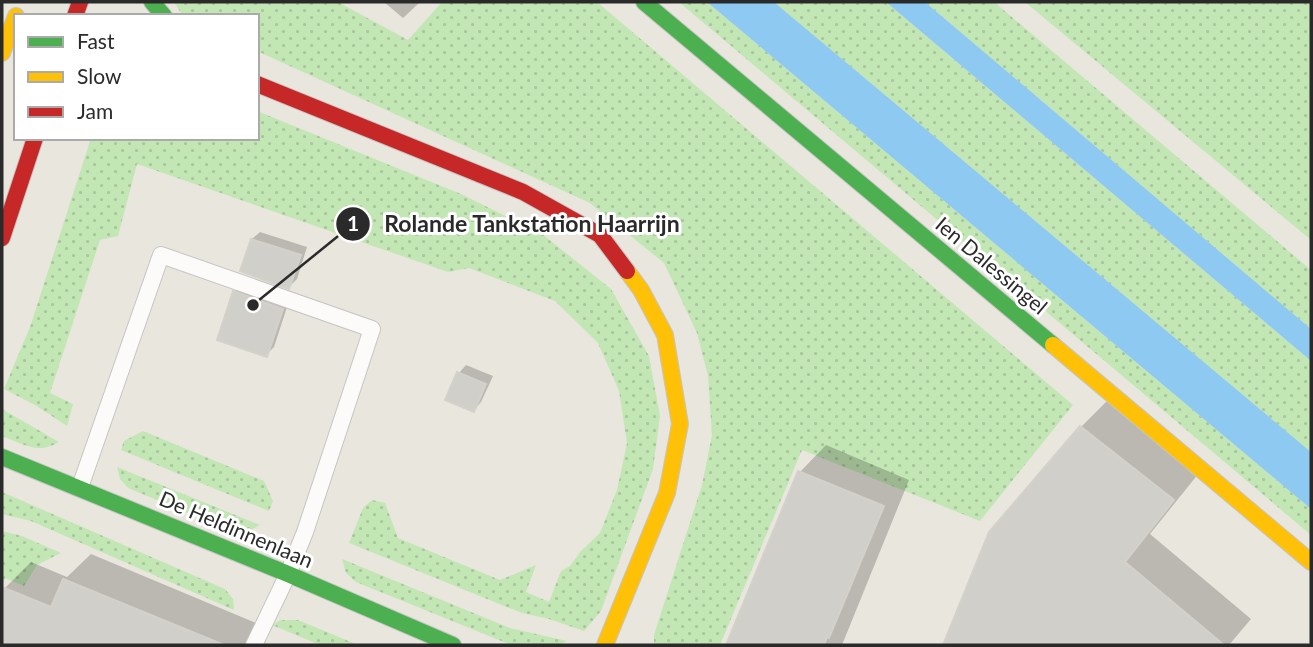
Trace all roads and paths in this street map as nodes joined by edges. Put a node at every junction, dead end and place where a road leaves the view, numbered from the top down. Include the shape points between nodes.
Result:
1 (645, 2) edge
2 (14, 18) edge
3 (2, 53) edge
4 (259, 85) edge
5 (34, 140) edge
6 (2, 238) edge
7 (2, 457) edge
8 (80, 487) junction
9 (1311, 562) edge
10 (288, 574) junction
11 (254, 645) edge
12 (453, 645) edge
13 (605, 645) edge

1 - 9 street, Ien Dalessingel
2 - 3 street
4 - 13 street via 523,192 600,235 641,290 665,335 680,424 667,493
5 - 6 street
7 - 8 street, De Heldinnenlaan
8 - 10 street, De Heldinnenlaan
8 - 10 lane via 161,255 372,329
10 - 11 lane
10 - 12 street, De Heldinnenlaan

